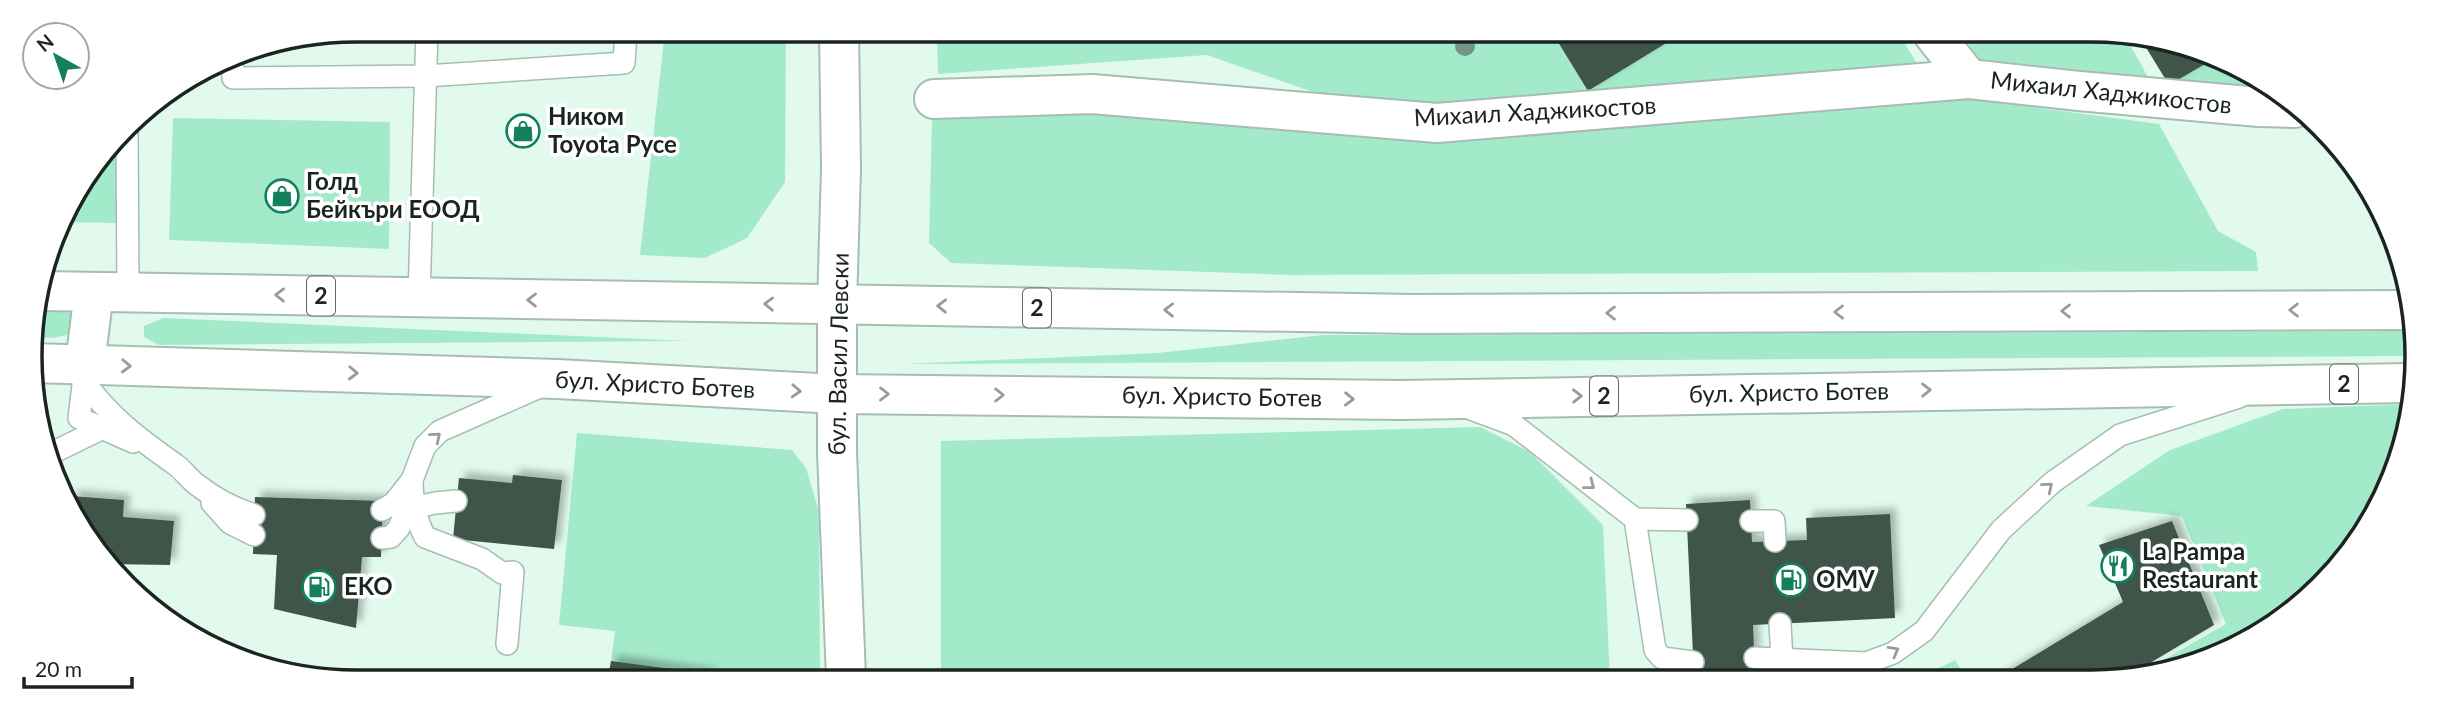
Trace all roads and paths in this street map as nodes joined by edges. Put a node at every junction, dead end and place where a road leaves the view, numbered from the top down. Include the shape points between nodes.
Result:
1 (426, 42) edge
2 (625, 42) edge
3 (839, 42) edge
4 (1940, 42) edge
5 (233, 67) edge
6 (425, 76) junction
7 (1969, 79) junction
8 (933, 99) dead end
9 (2283, 108) edge
10 (126, 143) edge
11 (49, 291) edge
12 (111, 293) junction
13 (419, 298) junction
14 (2400, 302) edge
15 (837, 305) junction
16 (2337, 310) junction
17 (2401, 310) edge
18 (42, 365) edge
19 (84, 373) junction
20 (556, 379) junction
21 (2403, 383) edge
22 (2276, 384) junction
23 (838, 394) junction
24 (1400, 400) junction
25 (79, 418) junction
26 (103, 428) junction
27 (56, 448) edge
28 (57, 451) edge
29 (158, 454) junction
30 (412, 498) junction
31 (456, 501) dead end
32 (1635, 519) junction
33 (1687, 520) dead end
34 (1751, 521) dead end
35 (254, 525) dead end
36 (1775, 541) dead end
37 (1780, 624) dead end
38 (507, 644) dead end
39 (1755, 658) dead end
40 (1782, 660) junction
41 (1693, 662) dead end
42 (846, 670) edge

1 - 6 lane
2 - 6 lane via 624,63
3 - 15 main road, бул. Васил Левски
4 - 7 main road, Михаил Хаджикостов
5 - 6 lane via 233,78
6 - 13 lane
7 - 8 main road, Михаил Хаджикостов via 1437,123 1092,94
7 - 9 main road, Михаил Хаджикостов
10 - 12 lane
11 - 12 main road, 2
13 -> 12 main road, 2
12 - 19 main road
15 -> 13 main road, 2
14 - 16 lane
16 -> 15 main road, 2 via 1413,314
15 - 23 main road, бул. Васил Левски
16 - 17 main road, 2
18 - 19 main road, бул. Христо Ботев / 2
19 -> 20 main road, бул. Христо Ботев / 2
19 - 25 lane
19 - 29 lane via 111,414
20 -> 23 main road, бул. Христо Ботев / 2
30 -> 20 lane via 425,446 440,431
21 - 22 main road, бул. Христо Ботев / 2
24 -> 22 main road, бул. Христо Ботев / 2
40 -> 22 lane via 1867,663 1892,653 1924,631 2001,530 2053,482 2120,435
23 -> 24 main road, бул. Христо Ботев / 2
23 - 42 main road, бул. Васил Левски
24 -> 32 lane via 1472,409 1514,425
25 - 26 lane
25 - 27 lane
26 - 28 lane
26 - 29 lane
29 - 35 lane via 179,467 230,523
30 - 30 lane via 394,503 382,522
30 - 31 lane
30 - 38 lane via 425,537 482,559 502,573 513,572
32 - 33 lane
32 - 41 lane via 1655,650 1662,658
34 - 36 lane via 1774,521
37 - 40 lane
39 - 40 lane

